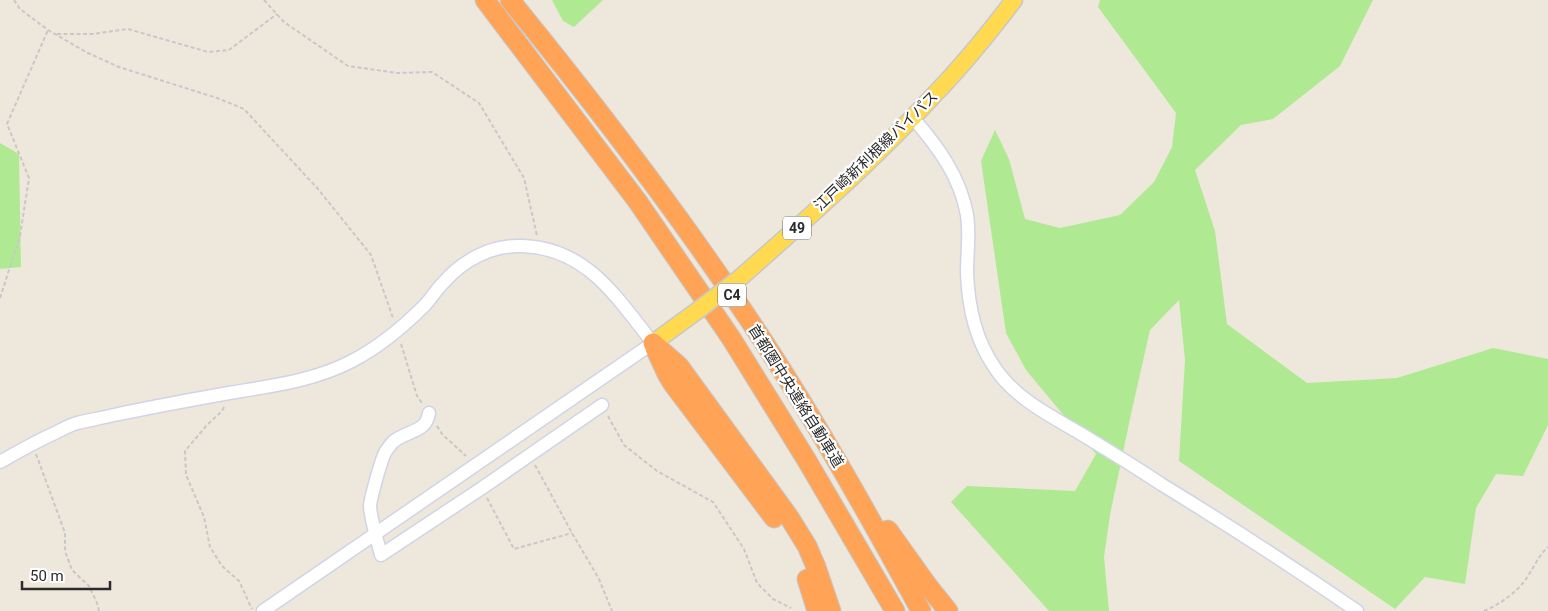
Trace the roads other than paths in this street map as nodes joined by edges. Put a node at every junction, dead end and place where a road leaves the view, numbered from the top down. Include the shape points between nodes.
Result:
1 (486, 0) edge
2 (510, 0) edge
3 (1014, 0) edge
4 (913, 118) junction
5 (653, 343) junction
6 (602, 404) road end
7 (429, 413) road end
8 (833, 454) junction
9 (0, 462) edge
10 (376, 535) junction
11 (823, 605) edge
12 (264, 611) edge
13 (895, 611) edge
14 (921, 611) edge
15 (948, 611) edge
16 (1357, 611) edge

1 - 13 highway, 首都圏中央連絡自動車道 / C4 via 638,202 731,338
2 - 8 highway, 首都圏中央連絡自動車道 / C4 via 578,83 663,196 749,319
3 - 4 main road, 江戸崎新利根線バイパス / 49 via 954,74
4 - 5 main road, 江戸崎新利根線バイパス / 49, bridge via 741,277
4 - 16 street via 948,163 962,196 968,229 968,273 975,328 992,365 1006,382 1042,412 1266,550
5 - 9 street via 605,283 570,257 540,248 497,248 458,268 398,331 332,370 297,382 154,406 76,424
5 - 10 street
5 - 11 highway via 670,379 809,568
6 - 10 street via 382,555
7 - 10 street via 424,426 393,442 385,452 370,506
8 - 14 highway, 首都圏中央連絡自動車道 / C4
8 - 15 highway
10 - 12 street

